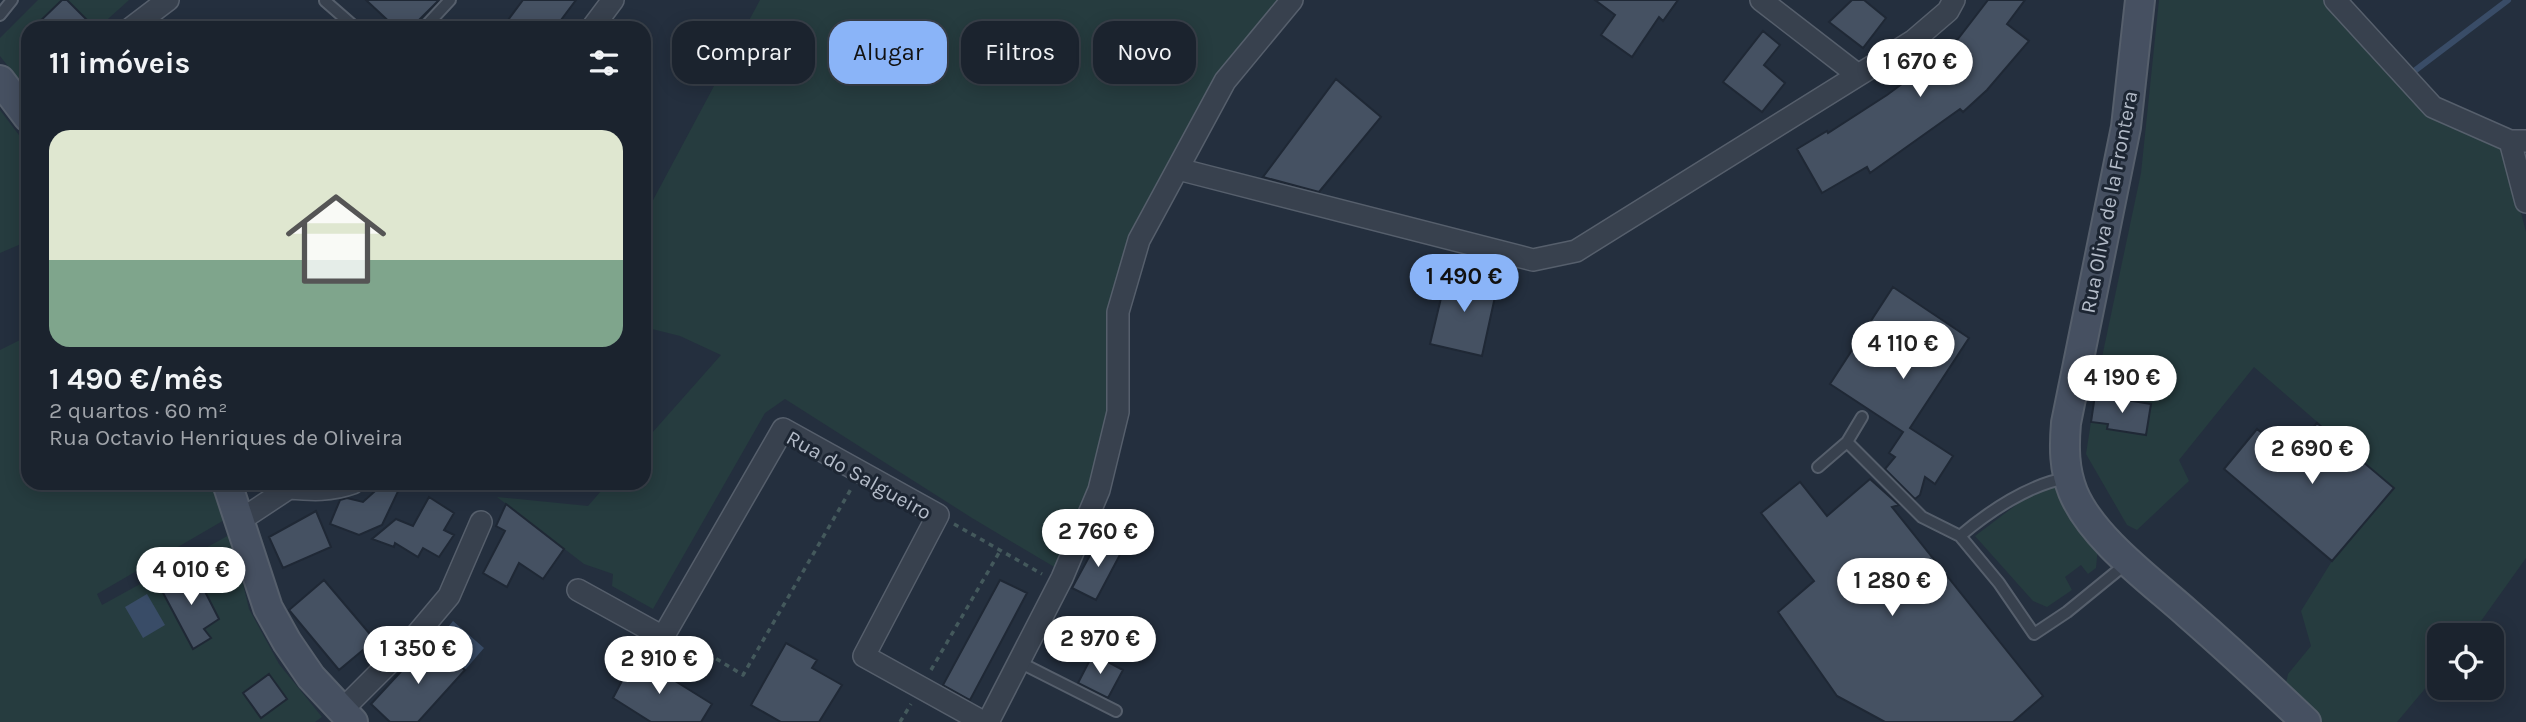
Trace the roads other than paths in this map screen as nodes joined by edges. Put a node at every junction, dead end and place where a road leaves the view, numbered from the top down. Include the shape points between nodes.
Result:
1 (12, 0) edge
2 (168, 0) edge
3 (450, 0) edge
4 (613, 0) edge
5 (1292, 0) edge
6 (1761, 0) edge
7 (1955, 0) edge
8 (2140, 0) edge
9 (2335, 0) edge
10 (325, 1) edge
11 (0, 15) edge
12 (140, 21) edge
13 (348, 21) edge
14 (430, 21) edge
15 (597, 21) edge
16 (1858, 75) junction
17 (0, 80) edge
18 (21, 108) edge
19 (2518, 141) edge
20 (1178, 169) junction
21 (2526, 202) edge
22 (1861, 417) dead end
23 (1847, 442) junction
24 (1818, 467) dead end
25 (2068, 478) junction
26 (229, 490) edge
27 (286, 490) edge
28 (239, 522) junction
29 (481, 522) dead end
30 (1959, 537) junction
31 (2129, 561) junction
32 (578, 590) dead end
33 (1019, 662) junction
34 (1116, 711) dead end
35 (347, 716) edge
36 (986, 722) edge
37 (2306, 722) edge

1 - 11 lane
2 - 12 street
3 - 14 lane
4 - 15 street
5 - 20 street via 1225,81
6 - 16 street
7 - 16 street via 1913,41
8 - 25 main road, Rua Oliva de la Frontera via 2126,127 2066,423
9 - 19 street via 2432,107
10 - 13 lane
16 - 20 street via 1576,251 1533,260
17 - 18 main road
19 - 21 street
20 - 33 street via 1139,240 1118,312 1118,412 1100,490
22 - 23 lane
23 - 24 lane
23 - 30 lane via 1922,517
25 - 30 lane via 2049,480 1982,518
25 - 31 main road, Rua Oliva de la Frontera via 2082,510
26 - 28 main road
27 - 28 street
28 - 35 main road via 268,608 311,677
29 - 35 street via 449,596
30 - 31 lane via 2035,634
31 - 37 main road, Rua Oliva de la Frontera
32 - 36 street, Rua do Salgueiro via 663,638 783,429 938,515 864,656
33 - 34 lane
33 - 36 street

